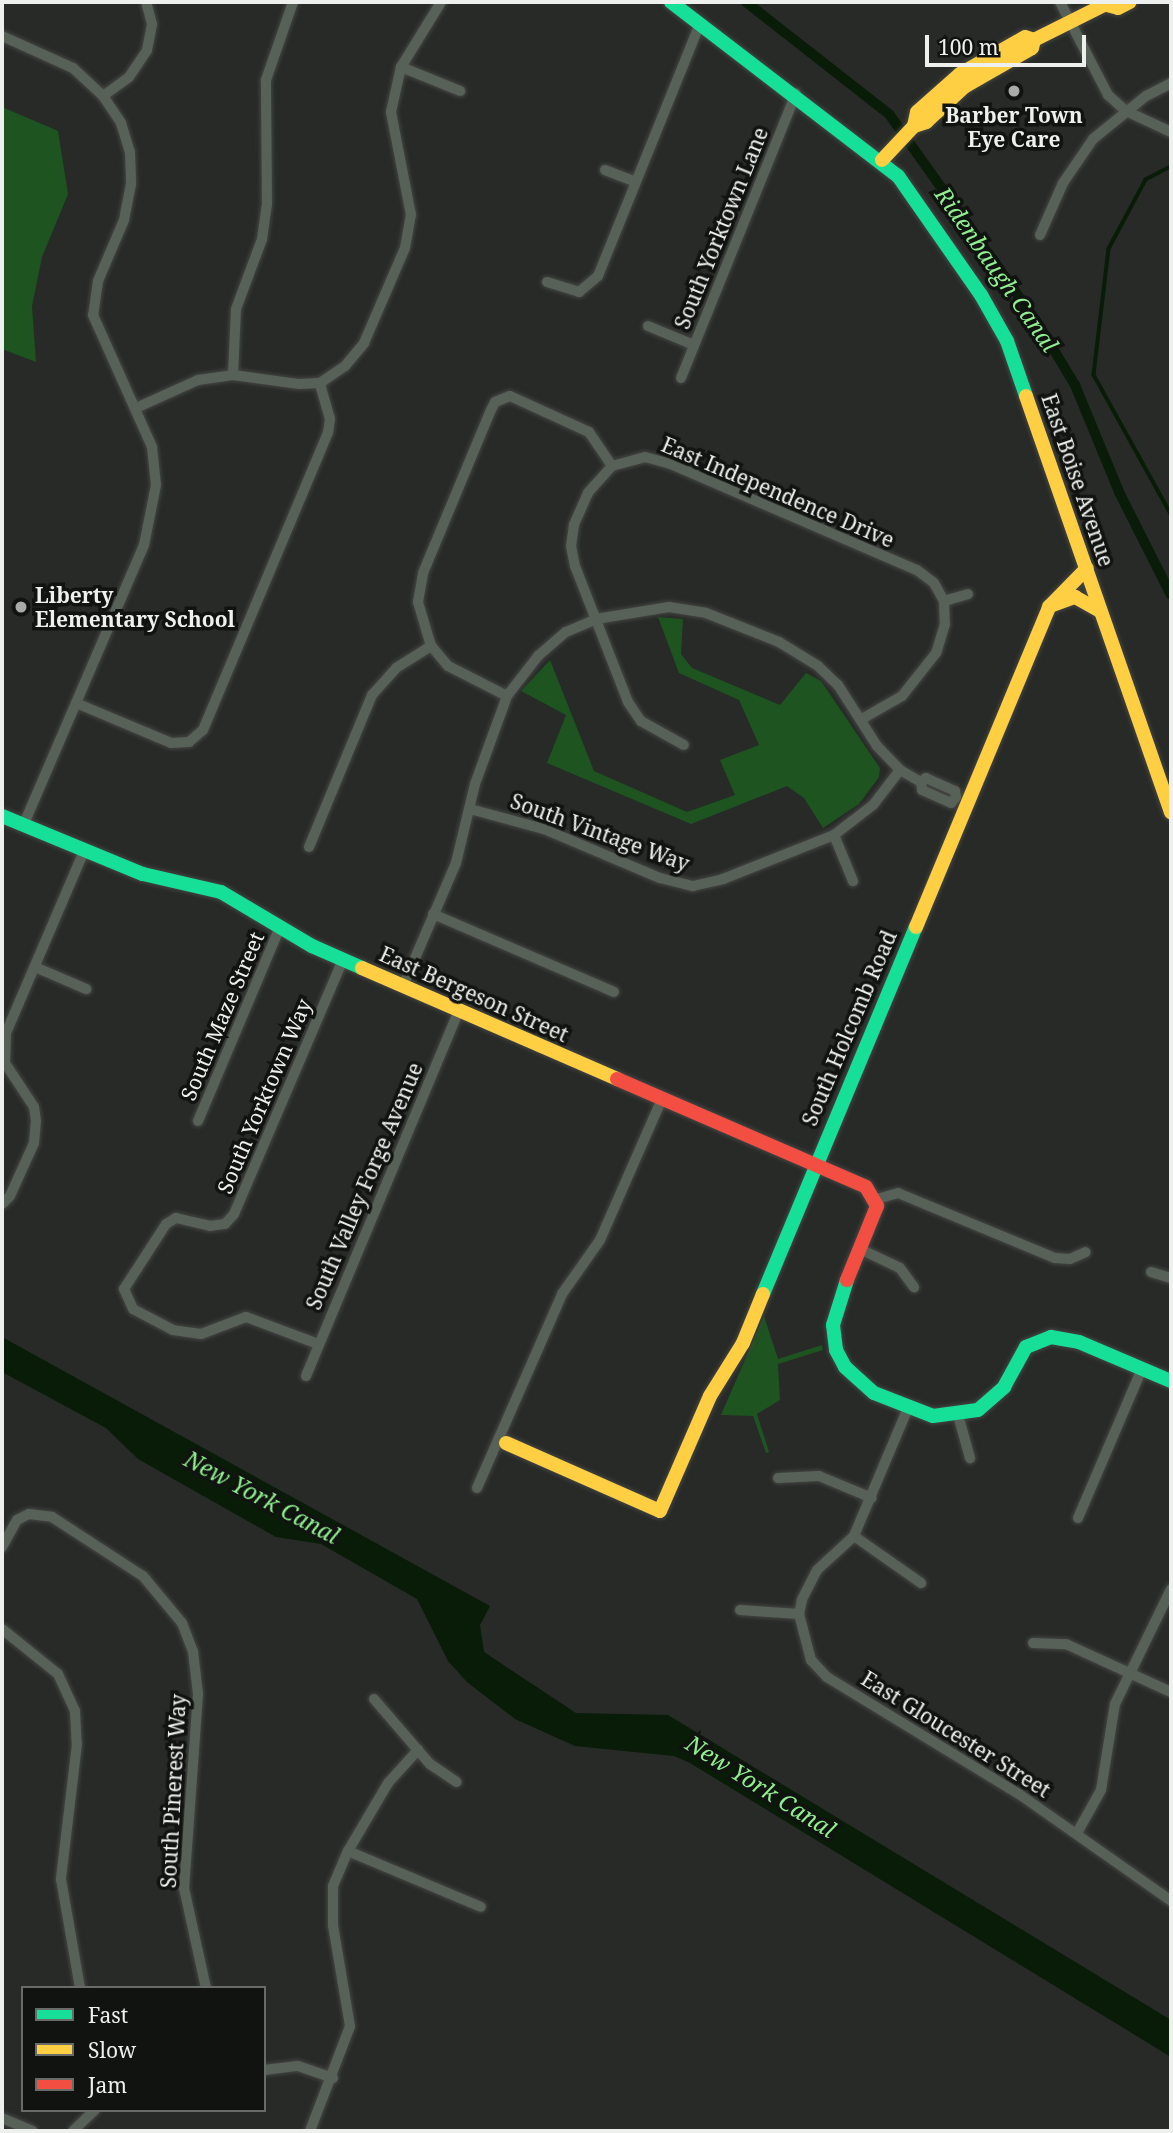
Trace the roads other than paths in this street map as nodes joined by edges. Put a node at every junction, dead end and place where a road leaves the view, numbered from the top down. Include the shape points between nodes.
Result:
1 (146, 2) edge
2 (293, 2) edge
3 (442, 2) edge
4 (671, 2) edge
5 (1060, 2) edge
6 (1130, 2) edge
7 (1108, 3) edge
8 (700, 23) junction
9 (1071, 23) junction
10 (2, 36) edge
11 (401, 67) junction
12 (1171, 83) edge
13 (460, 91) dead end
14 (796, 93) junction
15 (103, 96) junction
16 (1126, 111) junction
17 (1171, 132) edge
18 (882, 160) junction
19 (605, 170) dead end
20 (635, 182) junction
21 (1040, 235) dead end
22 (547, 282) dead end
23 (648, 326) dead end
24 (694, 345) junction
25 (233, 375) junction
26 (681, 378) dead end
27 (320, 383) junction
28 (136, 408) junction
29 (612, 466) junction
30 (1087, 568) junction
31 (968, 594) dead end
32 (944, 601) junction
33 (1049, 607) junction
34 (1102, 613) junction
35 (596, 619) junction
36 (431, 646) junction
37 (507, 696) junction
38 (76, 702) junction
39 (860, 720) junction
40 (684, 745) dead end
41 (901, 770) junction
42 (961, 800) junction
43 (470, 809) junction
44 (1171, 812) edge
45 (2, 816) edge
46 (24, 824) junction
47 (834, 835) junction
48 (309, 848) dead end
49 (85, 849) junction
50 (853, 881) dead end
51 (433, 915) junction
52 (281, 927) junction
53 (343, 960) junction
54 (35, 967) junction
55 (403, 986) junction
56 (86, 989) dead end
57 (614, 992) dead end
58 (459, 1011) junction
59 (662, 1099) junction
60 (198, 1121) dead end
61 (819, 1166) junction
62 (877, 1199) junction
63 (2, 1204) edge
64 (860, 1249) junction
65 (1086, 1252) dead end
66 (1151, 1272) dead end
67 (1171, 1278) edge
68 (914, 1287) dead end
69 (318, 1344) junction
70 (1142, 1369) junction
71 (306, 1376) dead end
72 (1171, 1381) edge
73 (908, 1408) junction
74 (958, 1415) junction
75 (506, 1443) dead end
76 (970, 1458) dead end
77 (778, 1478) dead end
78 (477, 1488) dead end
79 (872, 1498) junction
80 (1078, 1518) dead end
81 (855, 1536) junction
82 (2, 1547) edge
83 (921, 1583) dead end
84 (1171, 1589) edge
85 (740, 1610) dead end
86 (799, 1614) junction
87 (2, 1629) edge
88 (1033, 1643) dead end
89 (1129, 1672) junction
90 (1171, 1692) edge
91 (373, 1699) dead end
92 (418, 1750) junction
93 (457, 1782) dead end
94 (1077, 1833) junction
95 (348, 1851) junction
96 (1171, 1901) edge
97 (481, 1907) dead end
98 (80, 1986) edge
99 (206, 1986) edge
100 (266, 2070) edge
101 (333, 2078) junction
102 (93, 2112) edge
103 (2, 2118) edge
104 (32, 2131) edge
105 (73, 2131) edge
106 (310, 2131) edge

1 - 15 street via 152,24 147,50 128,77
2 - 25 street via 266,80 267,205 261,239 236,309
3 - 11 street
4 - 8 street, East Boise Avenue
5 - 9 street
6 - 7 street via 1118,8
7 - 9 street
8 - 14 street, East Boise Avenue
8 - 20 street
9 - 16 street via 1108,94
9 - 18 street via 1034,40 1032,48 964,87 926,122 914,126
10 - 15 street via 73,68
11 - 13 street
11 - 27 street via 391,112 411,215 405,248 364,343 345,366
12 - 16 street
14 - 18 street, East Boise Avenue
14 - 24 street, South Yorktown Lane
15 - 28 street via 121,123 130,152 131,184 124,220 98,281 93,315 102,345
16 - 17 street
16 - 21 street via 1077,159
18 - 30 street, East Boise Avenue via 981,295 1007,341
19 - 20 street
20 - 22 street via 590,286 579,292
23 - 24 street
24 - 26 street, South Yorktown Lane
25 - 27 street
25 - 28 street via 169,389
27 - 38 street via 330,419 328,433 203,730 189,742 171,743
28 - 38 street via 152,447 154,513
29 - 32 street, East Independence Drive via 645,457 668,463 917,570 934,583
29 - 35 street via 588,493 571,546
29 - 36 street via 589,432 519,398 500,398 491,410 420,586 421,623
30 - 33 street, South Holcomb Road
30 - 34 street, East Boise Avenue
31 - 32 street
32 - 39 street via 945,624 922,676 902,696
33 - 34 street via 1075,597 1087,600
33 - 42 street, South Holcomb Road
34 - 44 street, East Boise Avenue
35 - 37 street via 566,632 538,656
35 - 39 street via 669,607 730,621 818,666 838,685
35 - 40 street via 628,702 641,721
36 - 37 street via 448,666
36 - 48 street via 396,667 372,695
37 - 43 street
38 - 46 street
39 - 41 street
41 - 42 street via 921,782 922,790 951,803
41 - 47 street, South Vintage Way via 873,805
42 - 61 street, South Holcomb Road via 819,1151
43 - 47 street, South Vintage Way via 544,829 660,878 693,886 723,879
43 - 51 street via 456,863
45 - 46 street, East Bergeson Street
46 - 49 street, East Bergeson Street
47 - 50 street
49 - 52 street, East Bergeson Street via 143,874 221,891
49 - 54 street
51 - 55 street
51 - 57 street
52 - 53 street, East Bergeson Street
52 - 60 street, South Maze Street
53 - 55 street, East Bergeson Street
53 - 69 street, South Yorktown Way via 234,1214 217,1225 187,1217 166,1224 128,1279 124,1298 133,1309 173,1330 201,1334 246,1317
54 - 56 street
54 - 63 street via 3,1047 10,1073 34,1107 36,1132 10,1196
55 - 58 street, East Bergeson Street
58 - 59 street, East Bergeson Street
58 - 69 street, South Valley Forge Avenue
59 - 61 street, East Bergeson Street
59 - 78 street via 600,1240 562,1294
61 - 62 street, East Bergeson Street via 866,1187
61 - 75 street, South Holcomb Road via 743,1343 710,1396 660,1511
62 - 64 street
62 - 65 street via 898,1193 1055,1258 1070,1259
64 - 68 street via 900,1268
64 - 73 street via 837,1304 836,1350 857,1381
66 - 67 street
69 - 71 street, South Valley Forge Avenue
70 - 72 street
70 - 74 street via 1079,1342 1051,1336 1026,1347 995,1399
70 - 80 street
73 - 74 street via 933,1416
73 - 79 street
74 - 76 street
77 - 79 street via 819,1476
79 - 81 street
81 - 83 street
81 - 86 street via 817,1570
82 - 99 street, South Pinerest Way via 17,1520 29,1514 52,1517 143,1576 169,1603 188,1637 198,1694 196,1775 183,1875
84 - 89 street via 1144,1653
85 - 86 street
86 - 94 street, East Gloucester Street via 811,1660 827,1677
87 - 98 street via 45,1659 58,1674 75,1711 77,1744 61,1879
88 - 89 street via 1066,1644
89 - 90 street
89 - 94 street via 1115,1704 1101,1790
91 - 92 street
92 - 93 street
92 - 95 street via 388,1783
94 - 96 street, East Gloucester Street
95 - 97 street
95 - 101 street via 338,1871 331,1905 350,2026
100 - 101 street via 298,2066
101 - 106 street
102 - 105 street
103 - 104 street

